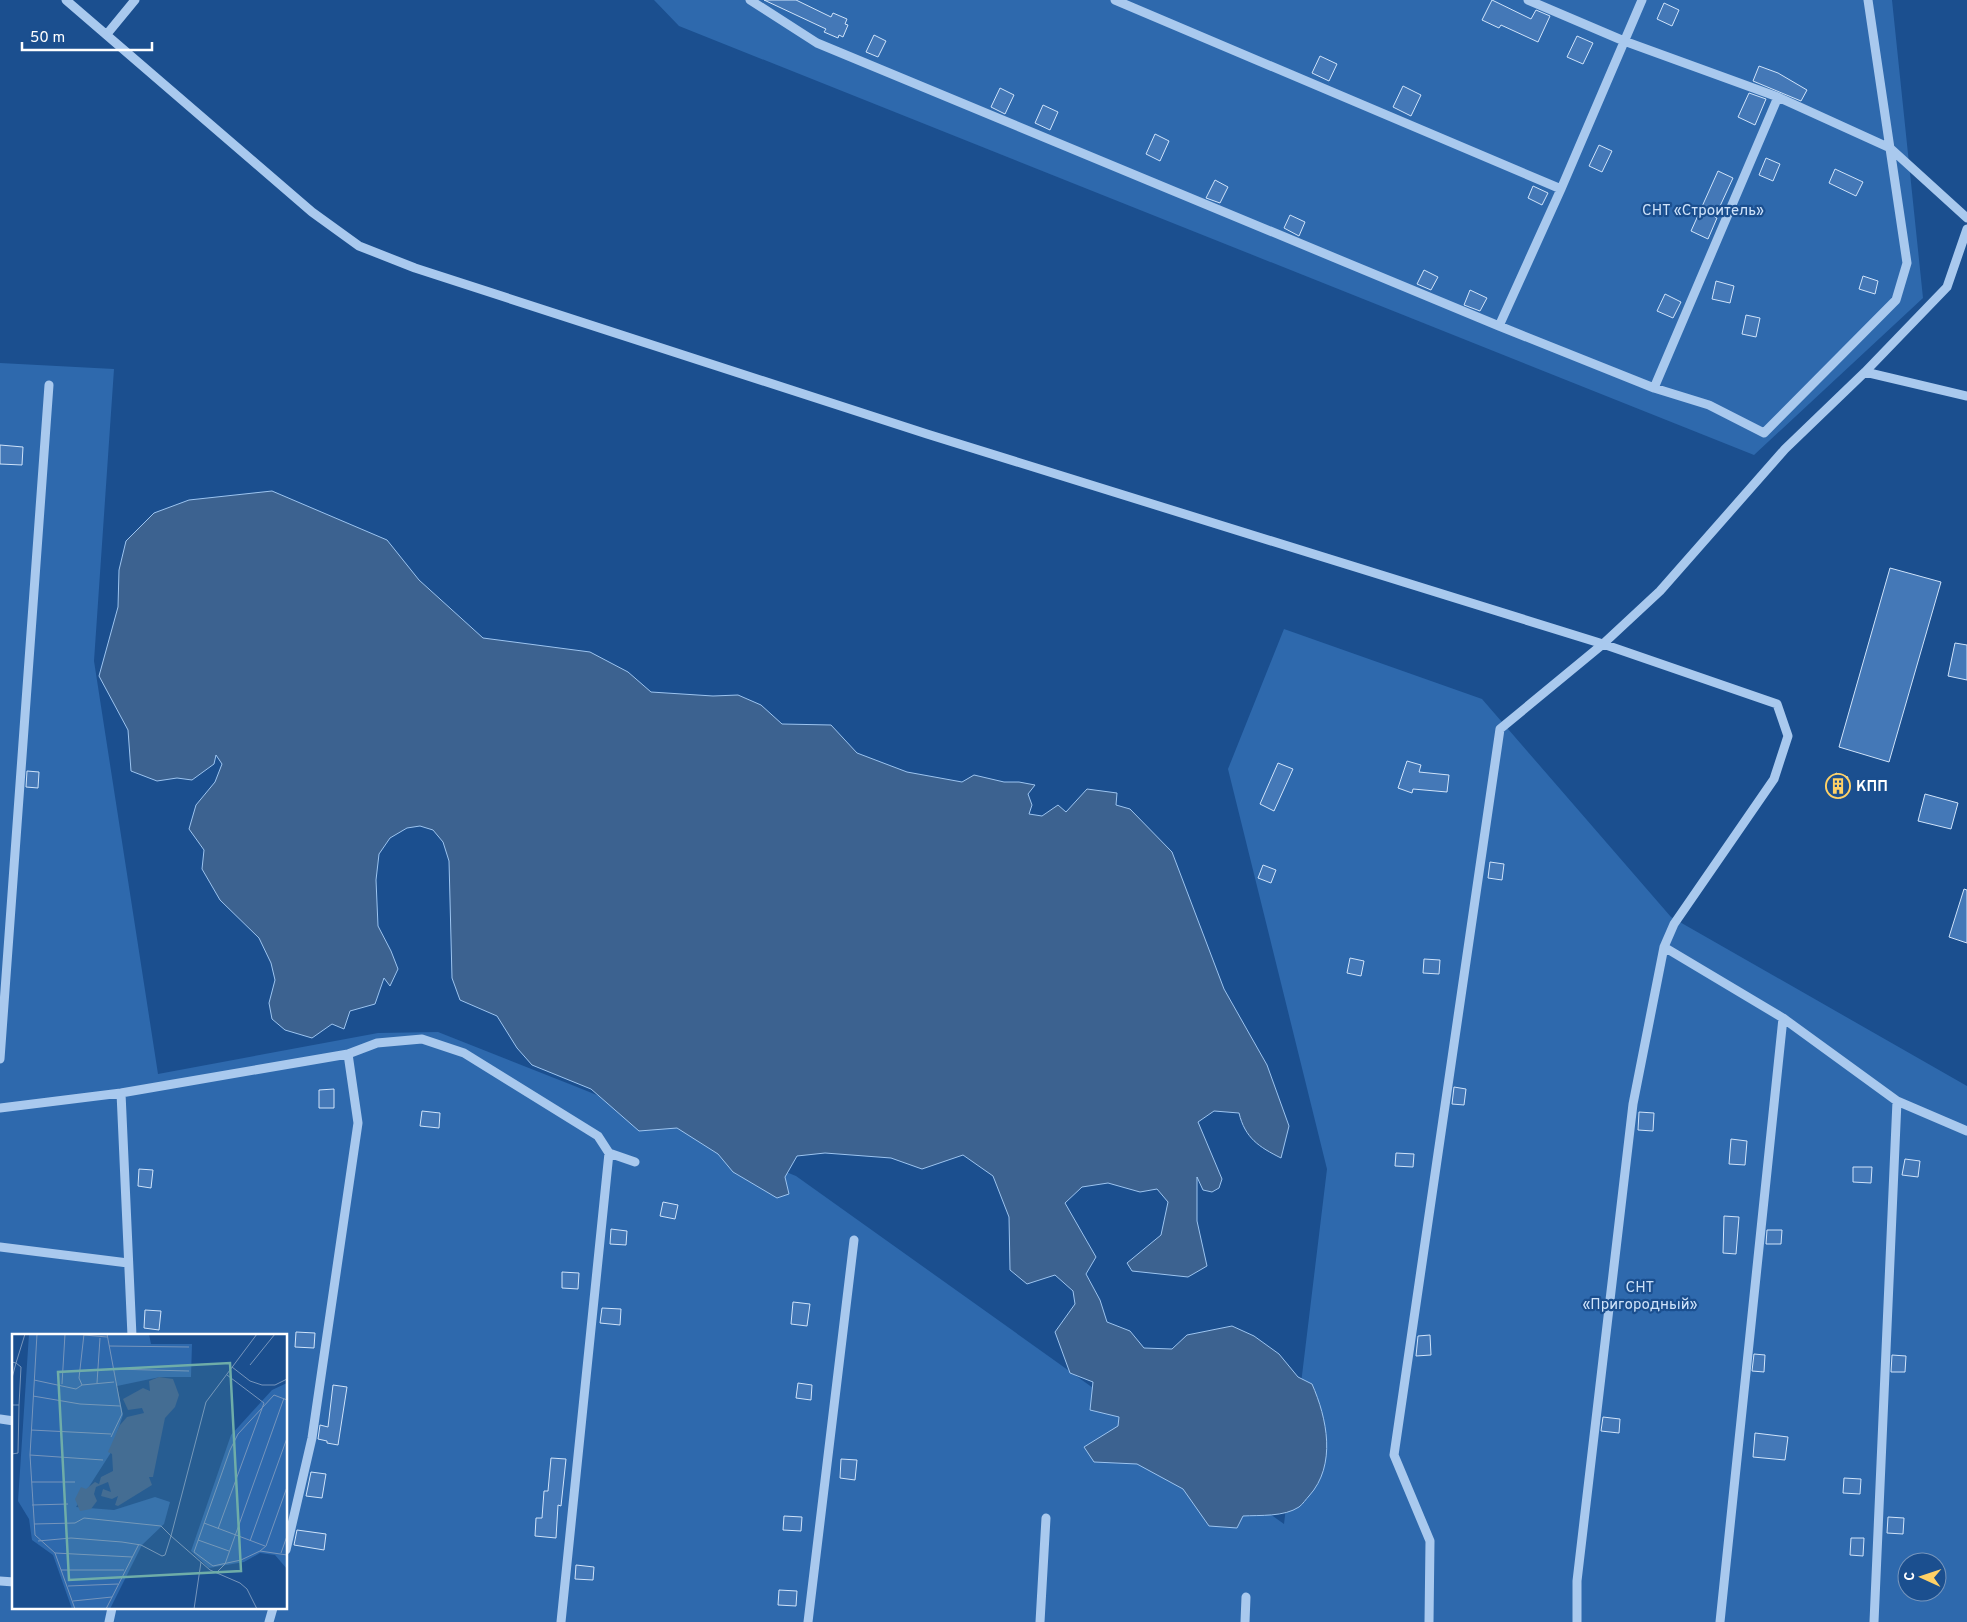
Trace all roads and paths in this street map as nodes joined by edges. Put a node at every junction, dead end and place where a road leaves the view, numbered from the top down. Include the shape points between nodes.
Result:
1 (66, 0) edge
2 (135, 0) edge
3 (750, 0) edge
4 (1114, 0) edge
5 (1528, 0) edge
6 (1642, 0) edge
7 (1868, 0) edge
8 (107, 34) junction
9 (1624, 40) junction
10 (1778, 97) junction
11 (1890, 148) junction
12 (1561, 189) junction
13 (1967, 218) edge
14 (1967, 229) edge
15 (1498, 326) junction
16 (1865, 372) junction
17 (49, 385) dead end
18 (1654, 388) junction
19 (1967, 396) edge
20 (1603, 644) junction
21 (1664, 947) junction
22 (1783, 1018) junction
23 (348, 1054) junction
24 (0, 1060) edge
25 (121, 1093) junction
26 (1897, 1101) junction
27 (0, 1108) edge
28 (1967, 1132) edge
29 (609, 1153) junction
30 (635, 1162) dead end
31 (854, 1240) dead end
32 (0, 1247) edge
33 (128, 1263) junction
34 (132, 1334) edge
35 (1046, 1518) dead end
36 (288, 1541) edge
37 (1246, 1597) dead end
38 (561, 1622) edge
39 (808, 1622) edge
40 (1040, 1622) edge
41 (1245, 1622) edge
42 (1429, 1622) edge
43 (1577, 1622) edge
44 (1720, 1622) edge
45 (1874, 1622) edge

1 - 8 street
2 - 8 street
3 - 15 street via 817,42
4 - 12 street
5 - 9 street
6 - 9 street
7 - 11 street
8 - 20 street via 312,212 359,246 415,268 927,434
9 - 10 street
9 - 12 street
10 - 11 street
10 - 18 street
11 - 13 street
11 - 18 street via 1907,263 1896,300 1764,433 1709,405
12 - 15 street
14 - 16 street via 1947,287
15 - 18 street
16 - 19 street
16 - 20 street via 1785,449 1660,591
17 - 24 street
20 - 21 street via 1777,704 1788,736 1774,779 1674,924
20 - 42 street via 1500,729 1394,1454 1430,1541
21 - 22 street
21 - 43 street via 1633,1104 1576,1581
22 - 26 street
22 - 44 street
23 - 25 street
23 - 29 street via 377,1043 422,1039 464,1053 598,1136
23 - 36 street via 358,1123 312,1438
25 - 27 street
25 - 33 street
26 - 28 street
26 - 45 street
29 - 30 street
29 - 38 street
31 - 39 street
32 - 33 street
33 - 34 street
35 - 40 street
37 - 41 street

